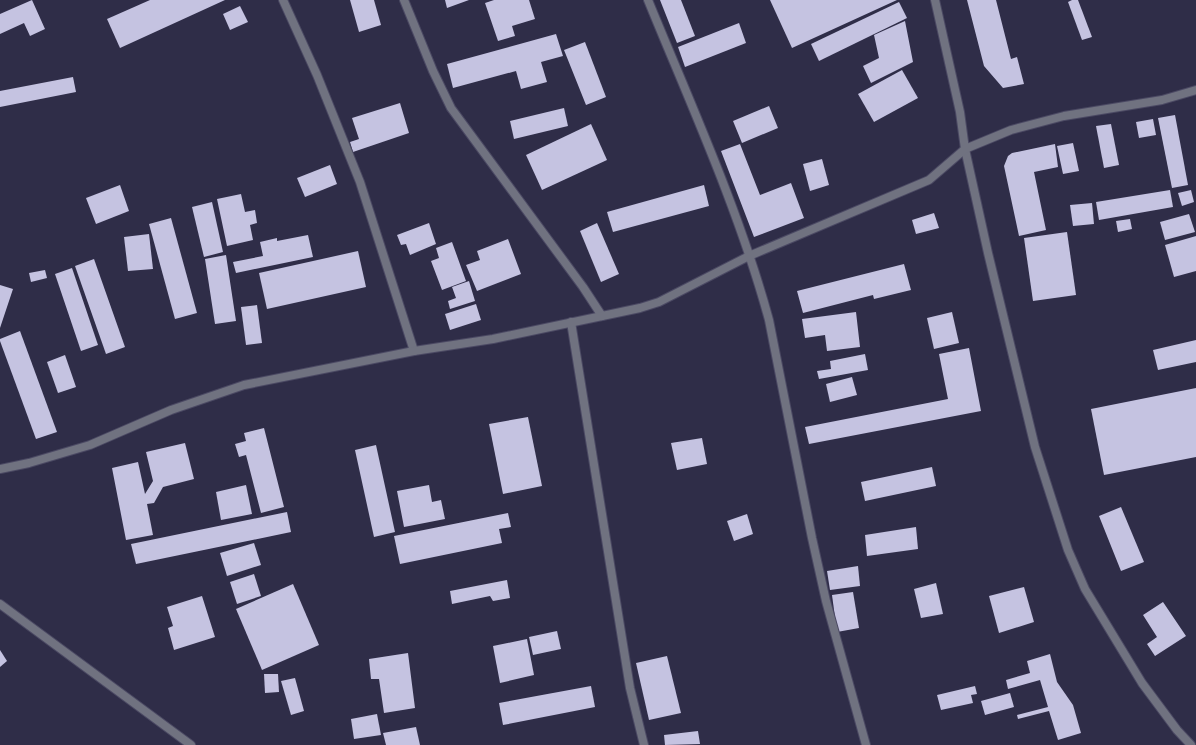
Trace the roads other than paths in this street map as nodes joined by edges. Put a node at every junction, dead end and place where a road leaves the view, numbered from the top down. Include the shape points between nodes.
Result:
1 (283, 0) edge
2 (404, 0) edge
3 (648, 0) edge
4 (934, 0) edge
5 (1196, 90) edge
6 (965, 148) junction
7 (749, 256) junction
8 (602, 316) junction
9 (571, 322) junction
10 (414, 351) junction
11 (0, 469) edge
12 (0, 604) edge
13 (191, 745) edge
14 (644, 745) edge
15 (866, 745) edge
16 (1191, 745) edge

1 - 10 street via 358,175
2 - 8 street via 451,108
3 - 7 street
4 - 6 street via 960,112
5 - 6 street via 1162,100 1064,116 1011,130
6 - 7 street via 929,180
6 - 16 street via 1035,447 1068,550 1085,589 1142,683
7 - 8 street via 659,302
7 - 15 street via 769,320 826,601
8 - 9 street
9 - 10 street via 492,339
9 - 14 street via 630,688
10 - 11 street via 244,384 171,410 90,445
12 - 13 street

